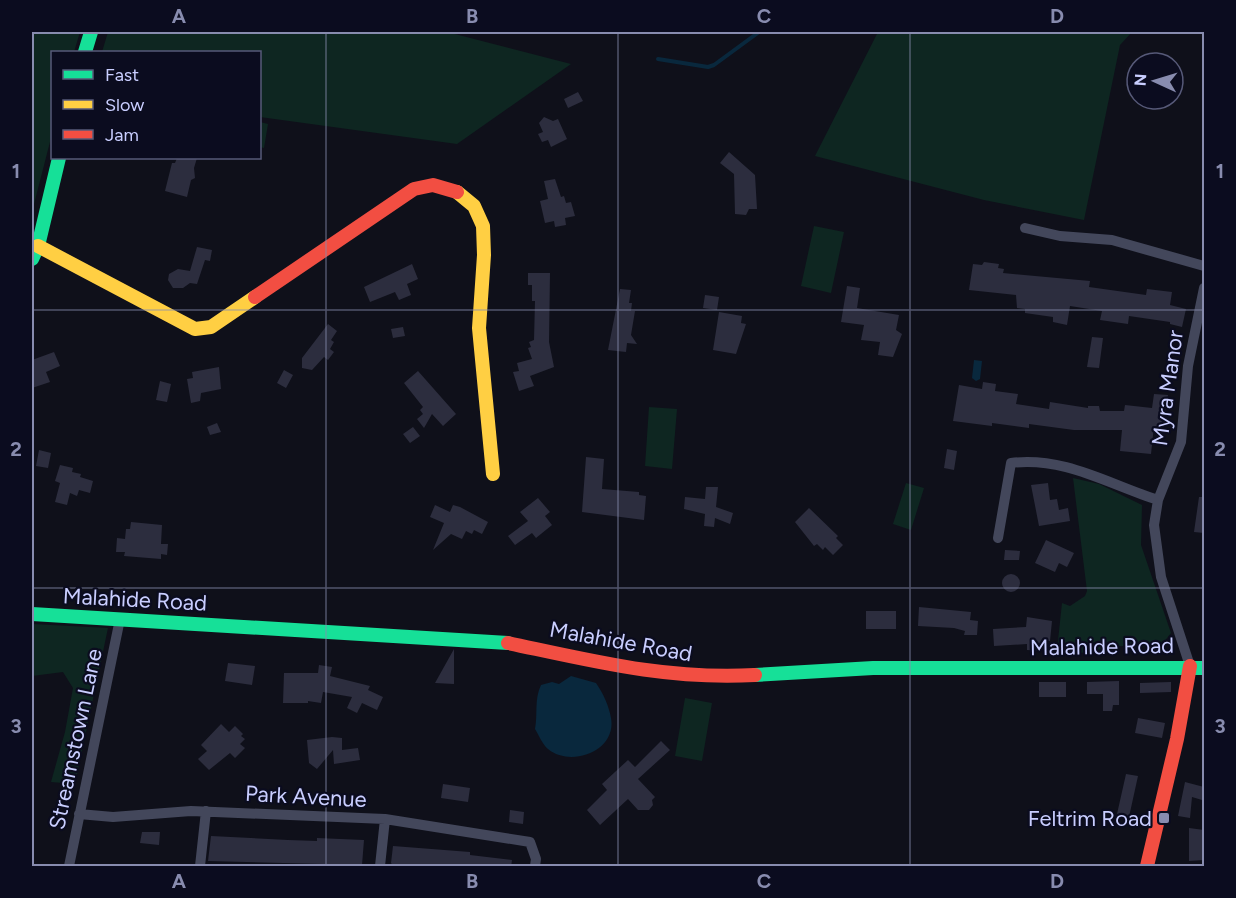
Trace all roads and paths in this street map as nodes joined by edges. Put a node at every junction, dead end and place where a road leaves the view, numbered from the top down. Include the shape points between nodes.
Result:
1 (91, 32) edge
2 (85, 51) edge
3 (59, 159) edge
4 (1025, 228) dead end
5 (38, 246) junction
6 (32, 259) edge
7 (1204, 266) edge
8 (1204, 288) edge
9 (493, 474) dead end
10 (1158, 500) junction
11 (998, 538) dead end
12 (32, 614) edge
13 (120, 619) junction
14 (1190, 666) junction
15 (1204, 668) edge
16 (206, 811) junction
17 (79, 814) junction
18 (385, 819) junction
19 (69, 867) edge
20 (200, 867) edge
21 (380, 867) edge
22 (535, 867) edge
23 (1147, 867) edge

1 - 2 main road
3 - 5 main road
4 - 7 street via 1060,236 1115,240
5 - 6 main road
5 - 9 main road via 195,329 203,329 414,189 424,184 454,188 464,194 479,215 484,249 479,326
8 - 10 street, Myra Manor via 1187,377 1181,442
10 - 11 street via 1064,466 1011,463
10 - 14 street, Myra Manor via 1155,525 1161,577
12 - 13 main road, Malahide Road
13 - 14 main road, Malahide Road via 502,642 685,676 873,668
13 - 17 street, Streamstown Lane
14 - 15 main road, Malahide Road
14 - 23 main road
16 - 17 street, Park Avenue via 112,817
16 - 18 street, Park Avenue
16 - 20 street
17 - 19 street, Streamstown Lane
18 - 21 street
18 - 22 street, Park Avenue via 530,842

